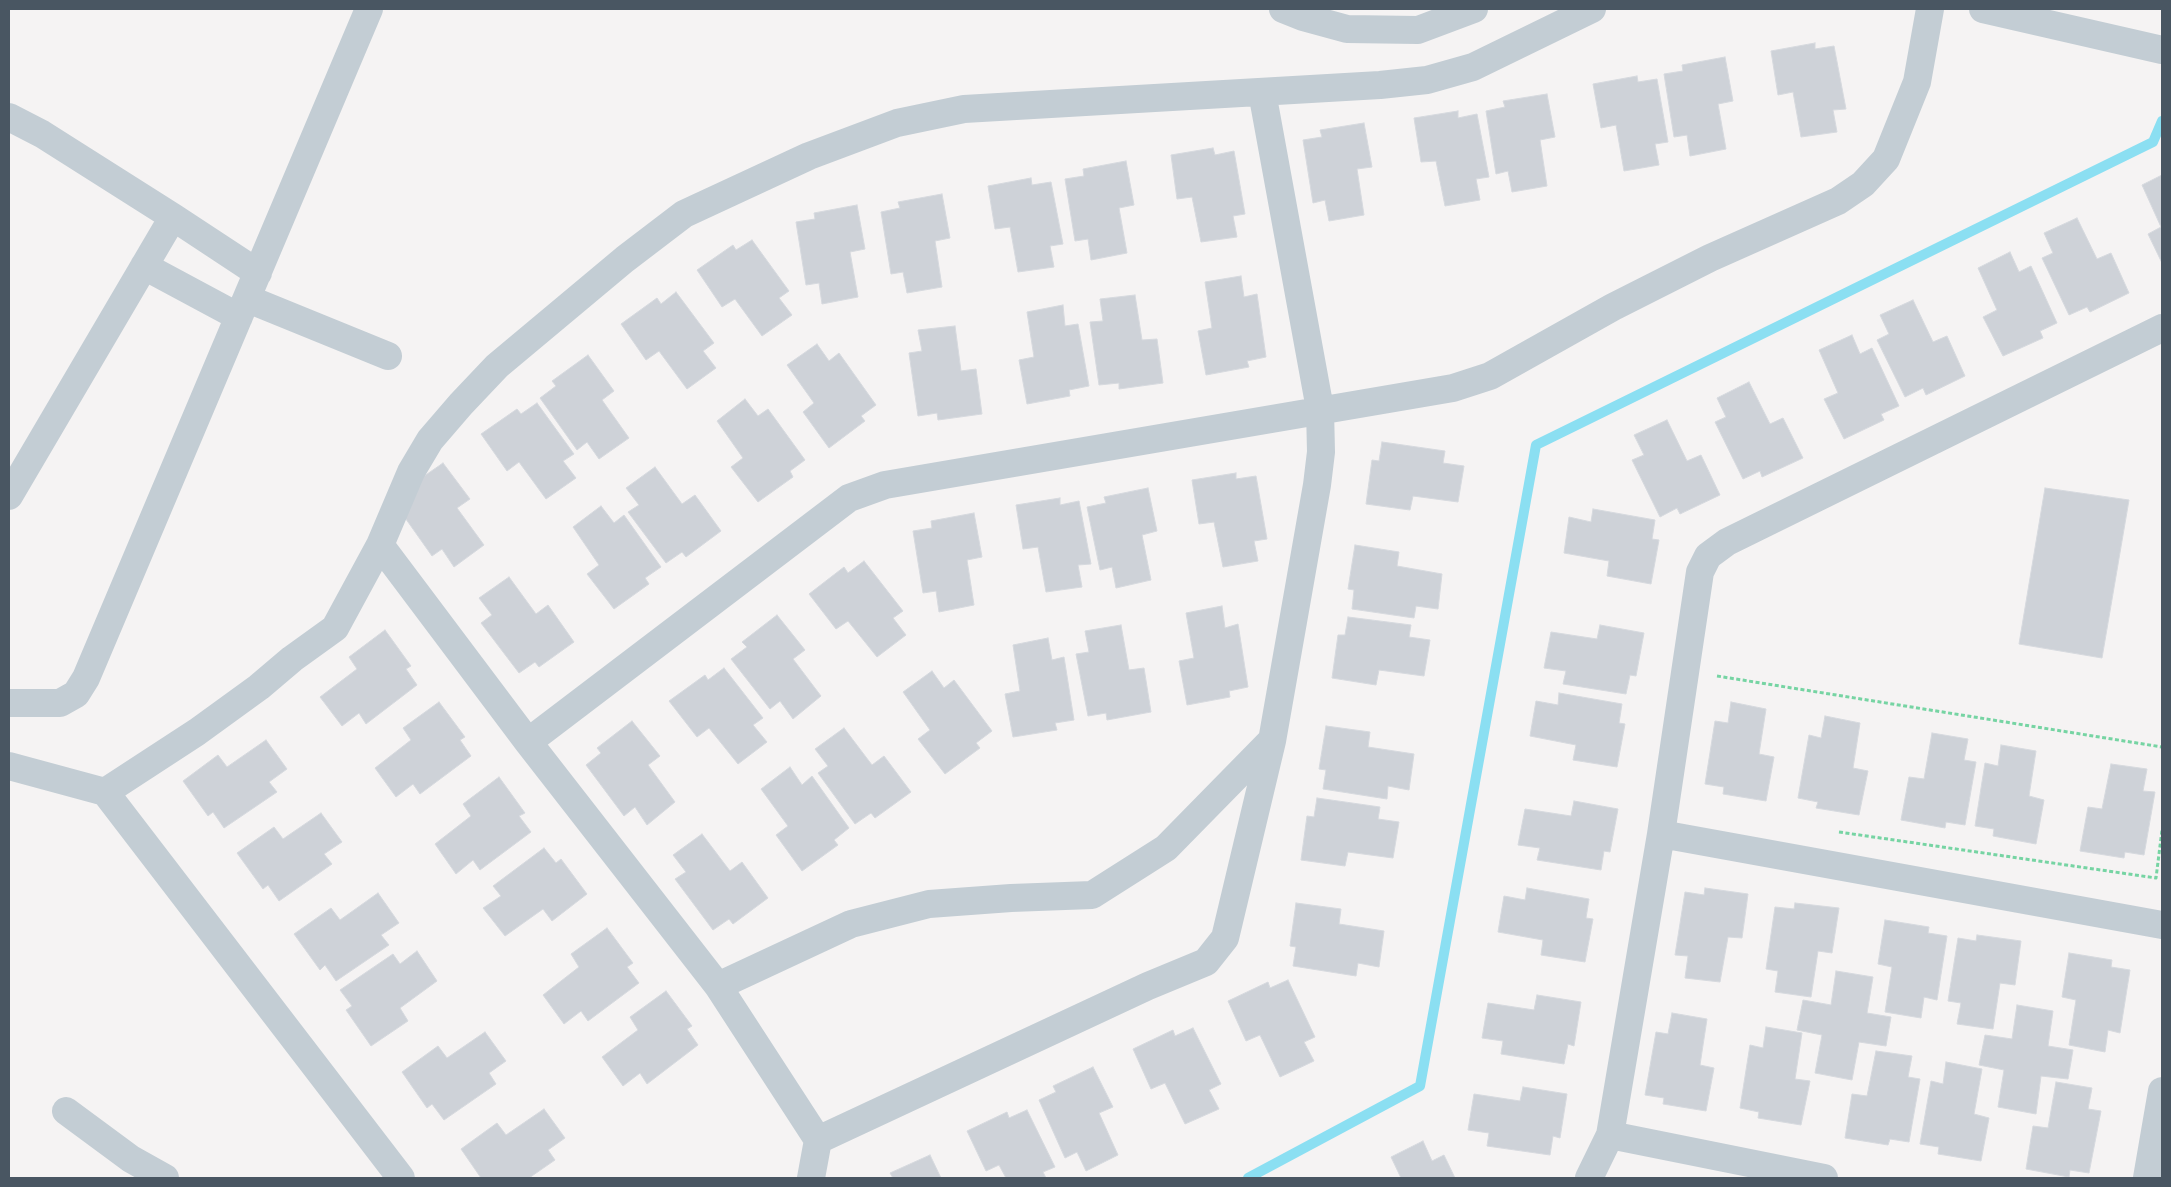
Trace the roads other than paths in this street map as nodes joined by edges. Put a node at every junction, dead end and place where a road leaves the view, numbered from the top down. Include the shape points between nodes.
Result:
1 (369, 9) edge
2 (1283, 9) edge
3 (1474, 9) edge
4 (1592, 9) edge
5 (1930, 9) edge
6 (1983, 9) edge
7 (2162, 50) edge
8 (1262, 92) junction
9 (9, 117) edge
10 (174, 217) junction
11 (144, 266) junction
12 (258, 273) junction
13 (244, 308) junction
14 (2162, 328) edge
15 (388, 356) dead end
16 (1320, 409) junction
17 (9, 496) edge
18 (380, 545) junction
19 (9, 703) edge
20 (1272, 741) junction
21 (528, 742) junction
22 (9, 766) edge
23 (105, 792) junction
24 (1661, 834) junction
25 (2162, 925) edge
26 (718, 986) junction
27 (2162, 1091) edge
28 (66, 1111) dead end
29 (1610, 1135) junction
30 (818, 1140) junction
31 (165, 1178) edge
32 (401, 1178) edge
33 (811, 1178) edge
34 (1589, 1178) edge
35 (1824, 1178) edge
36 (2148, 1178) edge

1 - 12 street
2 - 3 street via 1347,29 1418,30
4 - 8 street via 1473,66 1427,80
5 - 16 street via 1917,82 1886,159 1864,184 1613,307 1490,376 1453,388
6 - 7 street
8 - 16 street
8 - 18 street via 964,109 897,123 809,156 684,214 497,366 461,404 430,440 411,472
9 - 10 street via 42,134
10 - 11 street
10 - 12 street
11 - 13 street
11 - 17 street
12 - 13 street
13 - 15 street
13 - 19 street via 86,678 76,694 60,703
14 - 24 street via 1727,542 1708,556 1700,572
16 - 20 street via 1321,452 1317,485
16 - 21 street via 885,485 849,498
18 - 21 street
18 - 23 street via 335,628 197,732
20 - 26 street via 1166,848 1092,896 929,904 851,924
20 - 30 street via 1225,938 1206,962
21 - 26 street
22 - 23 street
23 - 32 street
24 - 25 street
24 - 29 street
26 - 30 street
27 - 36 street
28 - 31 street via 131,1159
29 - 34 street
29 - 35 street
30 - 33 street

